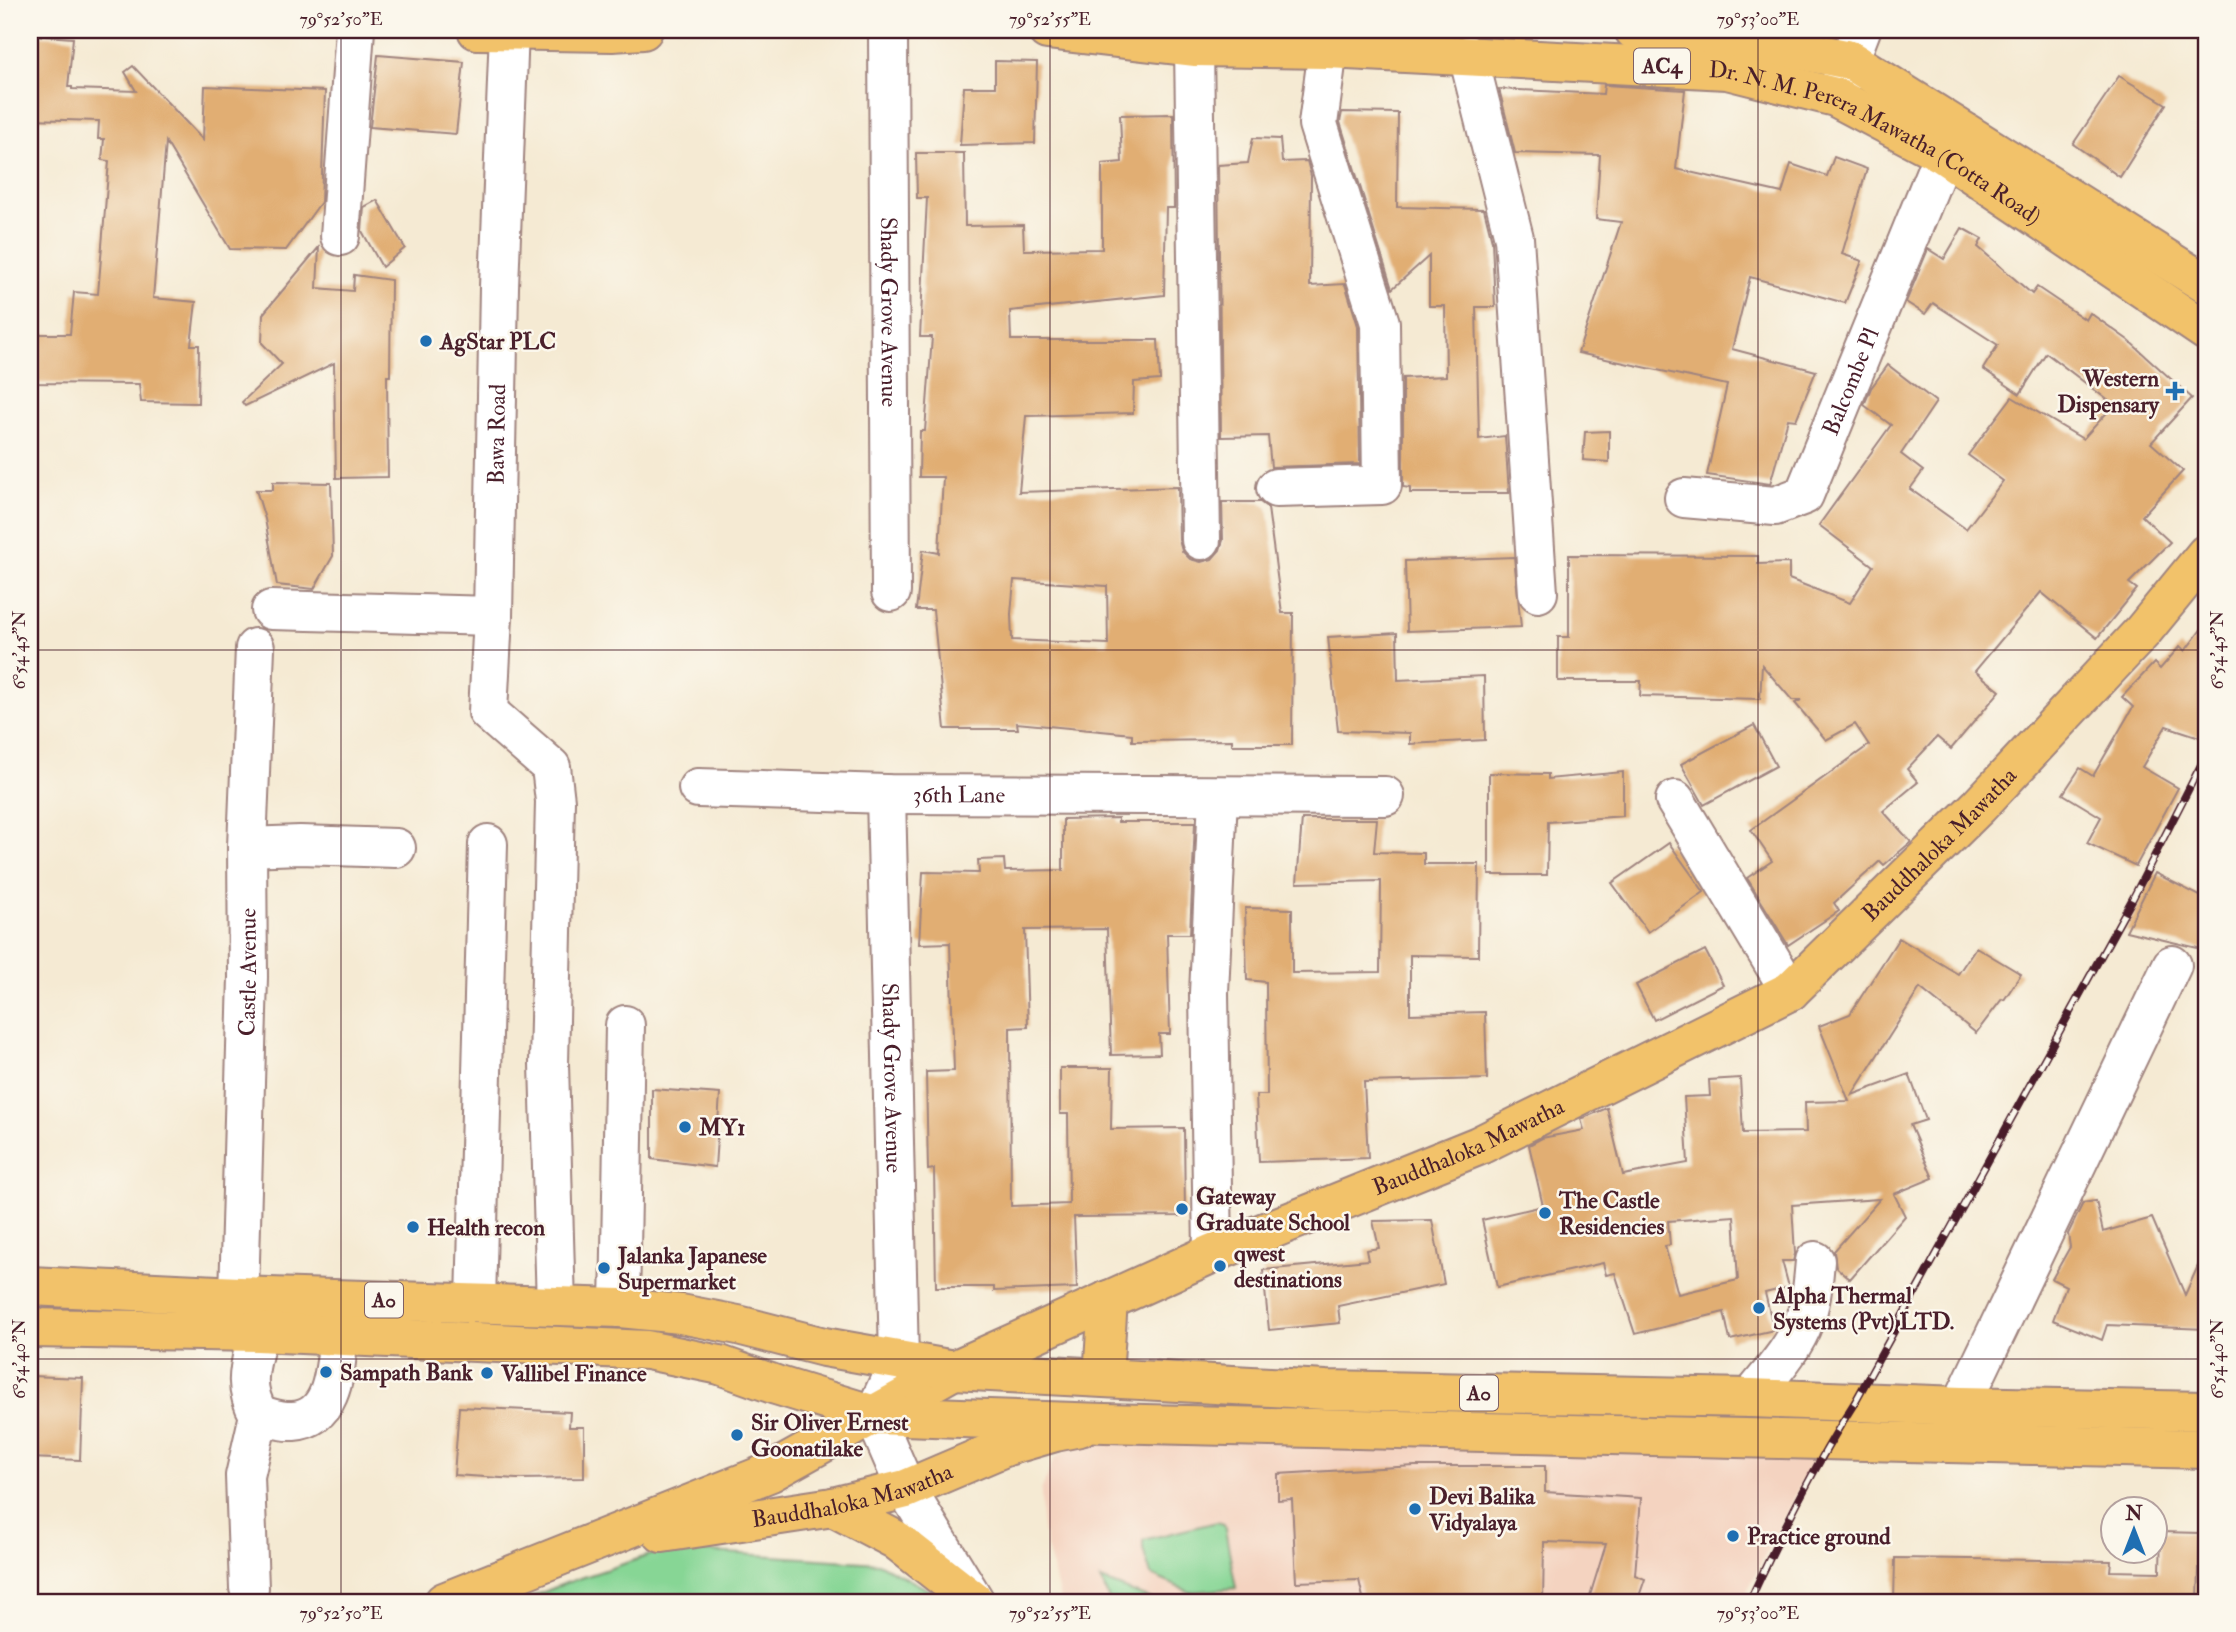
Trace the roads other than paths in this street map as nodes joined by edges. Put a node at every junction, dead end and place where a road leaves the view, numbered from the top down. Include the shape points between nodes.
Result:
1 (355, 30) edge
2 (499, 30) edge
3 (643, 30) edge
4 (888, 30) edge
5 (1047, 30) edge
6 (1634, 30) edge
7 (1855, 45) edge
8 (1194, 47) junction
9 (1328, 49) junction
10 (1468, 55) junction
11 (1835, 97) junction
12 (1942, 154) junction
13 (340, 236) dead end
14 (2206, 284) edge
15 (2206, 331) edge
16 (1276, 488) dead end
17 (1684, 498) dead end
18 (1201, 540) dead end
19 (2206, 554) edge
20 (891, 592) dead end
21 (1538, 593) dead end
22 (271, 610) dead end
23 (493, 616) junction
24 (255, 648) dead end
25 (698, 788) dead end
26 (886, 794) junction
27 (1218, 796) junction
28 (1385, 796) dead end
29 (1675, 800) dead end
30 (488, 844) dead end
31 (247, 847) junction
32 (396, 848) dead end
33 (2172, 965) dead end
34 (1790, 991) junction
35 (625, 1025) dead end
36 (1213, 1253) junction
37 (1815, 1261) dead end
38 (30, 1286) edge
39 (239, 1296) junction
40 (1108, 1300) junction
41 (476, 1302) junction
42 (556, 1306) junction
43 (620, 1308) junction
44 (30, 1328) edge
45 (258, 1332) junction
46 (340, 1336) junction
47 (899, 1360) junction
48 (954, 1370) junction
49 (1103, 1377) junction
50 (1751, 1398) junction
51 (1961, 1406) junction
52 (2206, 1411) edge
53 (259, 1415) junction
54 (874, 1415) junction
55 (1105, 1423) junction
56 (2206, 1449) edge
57 (906, 1489) junction
58 (834, 1507) junction
59 (594, 1543) junction
60 (249, 1588) dead end
61 (444, 1602) edge
62 (975, 1602) edge

1 - 13 street
2 - 3 main road
2 - 23 street, Bawa Road
4 - 20 street, Shady Grove Avenue
5 - 8 main road, Dr. N. M. Perera Mawatha (Cotta Road) / AC4
6 - 7 main road, Dr. N. M. Perera Mawatha (Cotta Road) / AC4
7 - 11 street
7 - 14 main road, Dr. N. M. Perera Mawatha (Cotta Road) / AC4
8 - 9 main road, Dr. N. M. Perera Mawatha (Cotta Road) / AC4
8 - 18 street
9 - 10 main road, Dr. N. M. Perera Mawatha (Cotta Road) / AC4
9 - 16 street via 1318,124 1380,323 1382,485
10 - 11 main road, Dr. N. M. Perera Mawatha (Cotta Road) / AC4 via 1727,70
10 - 21 street via 1514,238
11 - 12 main road, Dr. N. M. Perera Mawatha (Cotta Road) / AC4
12 - 15 main road, Dr. N. M. Perera Mawatha (Cotta Road) / AC4
12 - 17 street, Balcombe Pl via 1804,495 1775,506
19 - 34 main road, Bauddhaloka Mawatha via 2143,631 1979,806
22 - 23 street
23 - 42 street, Bawa Road via 488,712 551,767 555,801 549,1064
24 - 31 street, Castle Avenue
25 - 26 street, 36th Lane
26 - 27 street, 36th Lane
26 - 47 street, Shady Grove Avenue
27 - 28 street, 36th Lane
27 - 36 street via 1209,993
29 - 34 street
30 - 41 street
31 - 32 street
31 - 39 street, Castle Avenue
33 - 51 street
34 - 36 main road, Bauddhaloka Mawatha via 1478,1146
35 - 43 street
36 - 40 main road, Bauddhaloka Mawatha
37 - 50 street via 1804,1324
38 - 39 main road, A0
39 - 41 main road, A0
40 - 48 main road, Bauddhaloka Mawatha
40 - 49 main road
41 - 42 main road, A0
42 - 43 main road, A0
43 - 47 main road, A0 via 681,1314
44 - 45 main road, A0
45 - 46 main road, A0
45 - 53 street via 248,1381
46 - 53 street via 325,1405 292,1421
46 - 54 main road, A0 via 647,1350 720,1365
47 - 48 main road, A0
47 - 54 street
48 - 49 main road, A0
48 - 54 main road, Bauddhaloka Mawatha
49 - 50 main road, A0 via 1326,1390
50 - 51 main road, A0
51 - 52 main road, A0
53 - 60 street via 244,1476
54 - 55 main road, A0
54 - 57 street
54 - 59 main road, Bauddhaloka Mawatha via 771,1472
55 - 56 main road, A0
55 - 57 main road, Bauddhaloka Mawatha via 1006,1446
57 - 58 main road, Bauddhaloka Mawatha
57 - 62 street
58 - 59 main road, Bauddhaloka Mawatha
58 - 62 main road via 896,1540
59 - 61 main road, Bauddhaloka Mawatha

